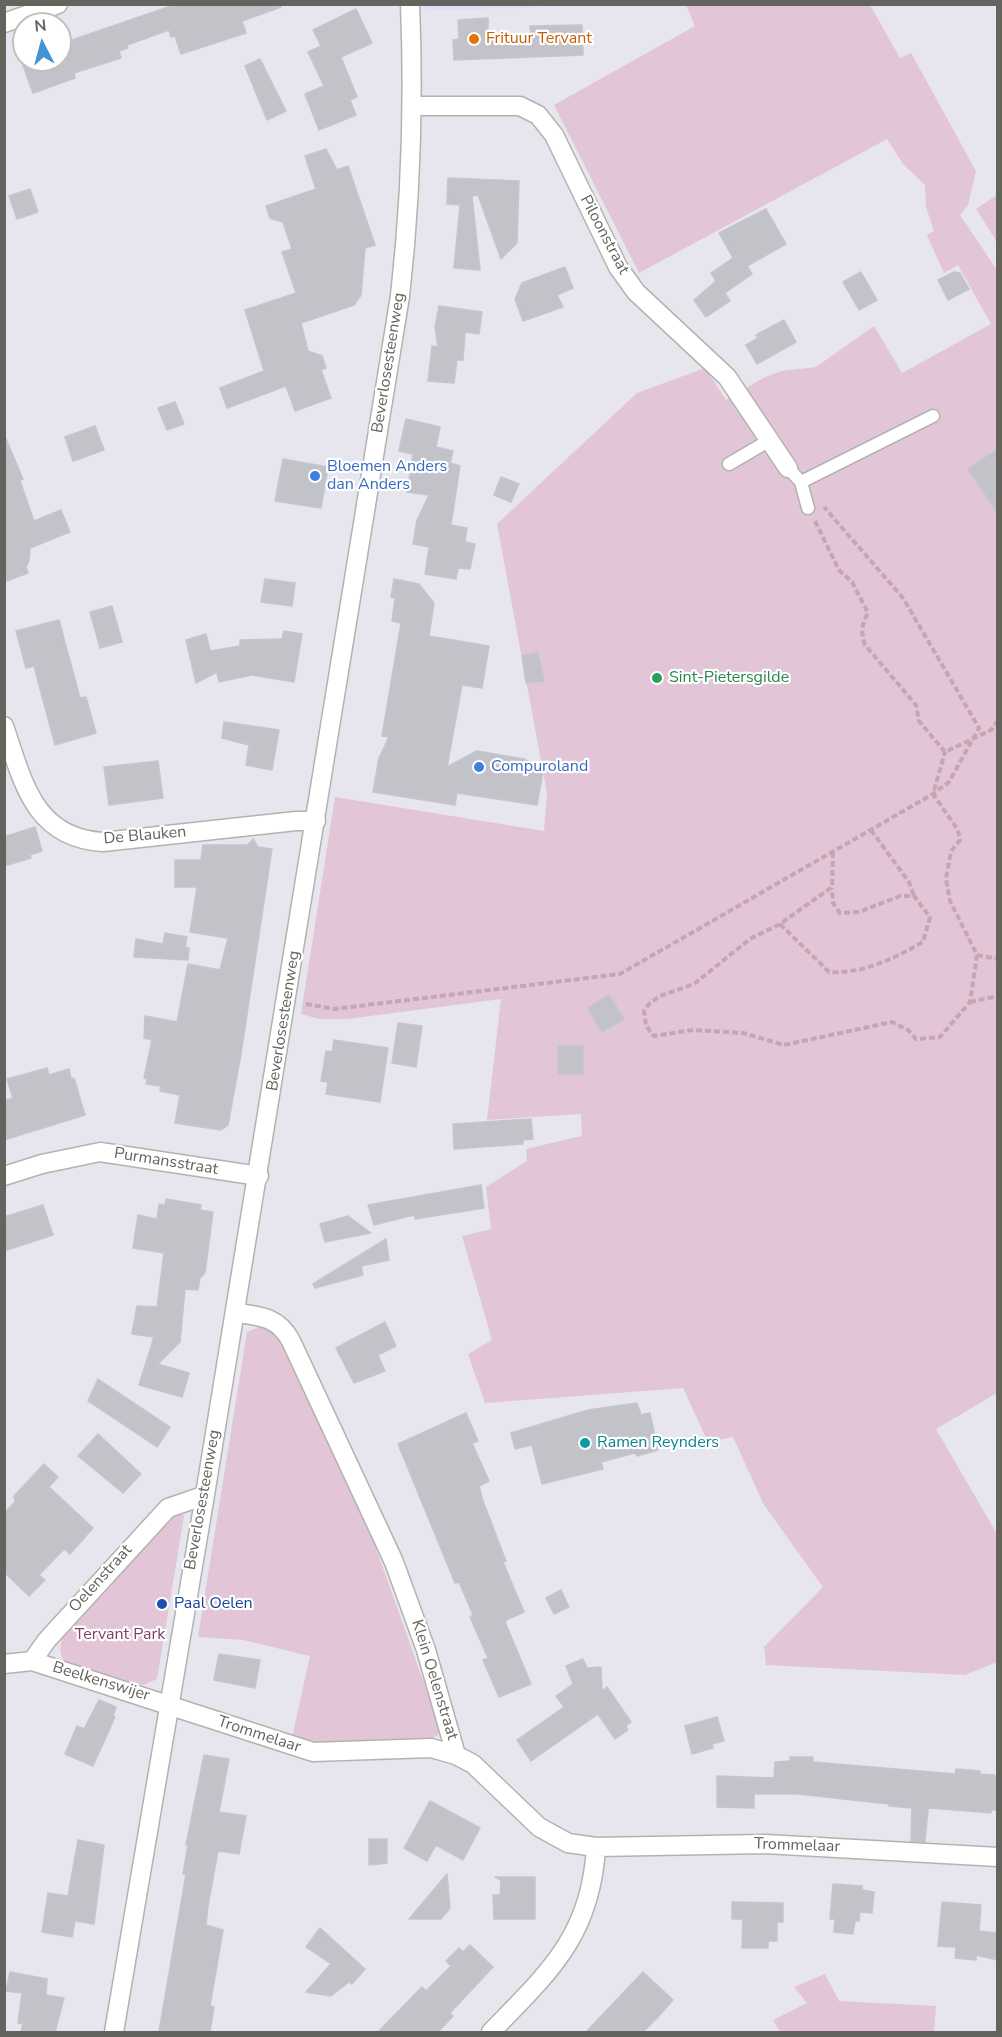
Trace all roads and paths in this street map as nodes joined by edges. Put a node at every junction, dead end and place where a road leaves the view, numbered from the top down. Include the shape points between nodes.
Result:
1 (58, 4) edge
2 (410, 4) edge
3 (4, 23) edge
4 (413, 106) junction
5 (933, 416) dead end
6 (770, 440) junction
7 (729, 464) dead end
8 (788, 468) joint
9 (801, 482) junction
10 (808, 508) joint
11 (998, 722) edge
12 (4, 726) edge
13 (975, 737) junction
14 (945, 752) junction
15 (933, 794) junction
16 (316, 821) junction
17 (871, 830) junction
18 (833, 851) junction
19 (832, 888) junction
20 (914, 896) junction
21 (780, 924) junction
22 (977, 955) junction
23 (998, 959) edge
24 (998, 996) edge
25 (287, 1001) junction
26 (970, 1002) junction
27 (4, 1176) edge
28 (259, 1176) junction
29 (237, 1313) junction
30 (203, 1496) junction
31 (32, 1660) junction
32 (4, 1664) edge
33 (170, 1704) junction
34 (456, 1755) junction
35 (596, 1847) junction
36 (998, 1857) edge
37 (114, 2032) edge
38 (491, 2032) edge

1 - 3 street
2 - 4 street, Beverlosesteenweg
4 - 6 street, Piloonstraat via 520,106 538,116 554,135 618,267 636,292 727,377
4 - 16 street, Beverlosesteenweg via 400,296
5 - 9 lane
6 - 7 lane
6 - 8 street, Piloonstraat
8 - 9 lane
9 - 10 lane
9 - 13 path via 903,598 979,728
10 - 14 path via 839,570 864,602 868,613 862,624 865,645 916,705 919,721
11 - 13 path
12 - 16 street, De Blauken via 27,792 63,834 103,842
13 - 14 path
13 - 15 path via 949,782
14 - 15 path
15 - 17 path
15 - 22 path via 958,830 960,840 951,851 946,879 950,901
16 - 25 street, Beverlosesteenweg
17 - 18 path
17 - 20 path via 909,882
18 - 19 path
18 - 25 path via 620,974 334,1009
19 - 20 path via 833,903 840,913 859,912
19 - 21 path
20 - 21 path via 930,917 923,942 848,974 829,972
21 - 26 path via 750,939 694,984 650,1003 644,1011 646,1026 654,1036 693,1030 743,1033 784,1045 892,1022 916,1039 940,1037
22 - 23 path
22 - 26 path
24 - 26 path
25 - 28 street, Beverlosesteenweg
27 - 28 street, Purmansstraat via 100,1152
28 - 29 street, Beverlosesteenweg
29 - 30 street, Beverlosesteenweg
29 - 34 street, Klein Oelenstraat via 269,1318 279,1324 291,1341 394,1562 426,1650
30 - 31 street, Oelenstraat via 168,1508
30 - 33 street, Beverlosesteenweg
31 - 32 street
31 - 33 street, Beelkenswijer
33 - 34 street, Trommelaar via 313,1752 431,1748
33 - 37 street, Beverlosesteenweg
34 - 35 street, Klein Oelenstraat via 473,1764 539,1827 568,1843
35 - 36 street, Trommelaar via 765,1844
35 - 38 street via 595,1871 578,1927 555,1966

